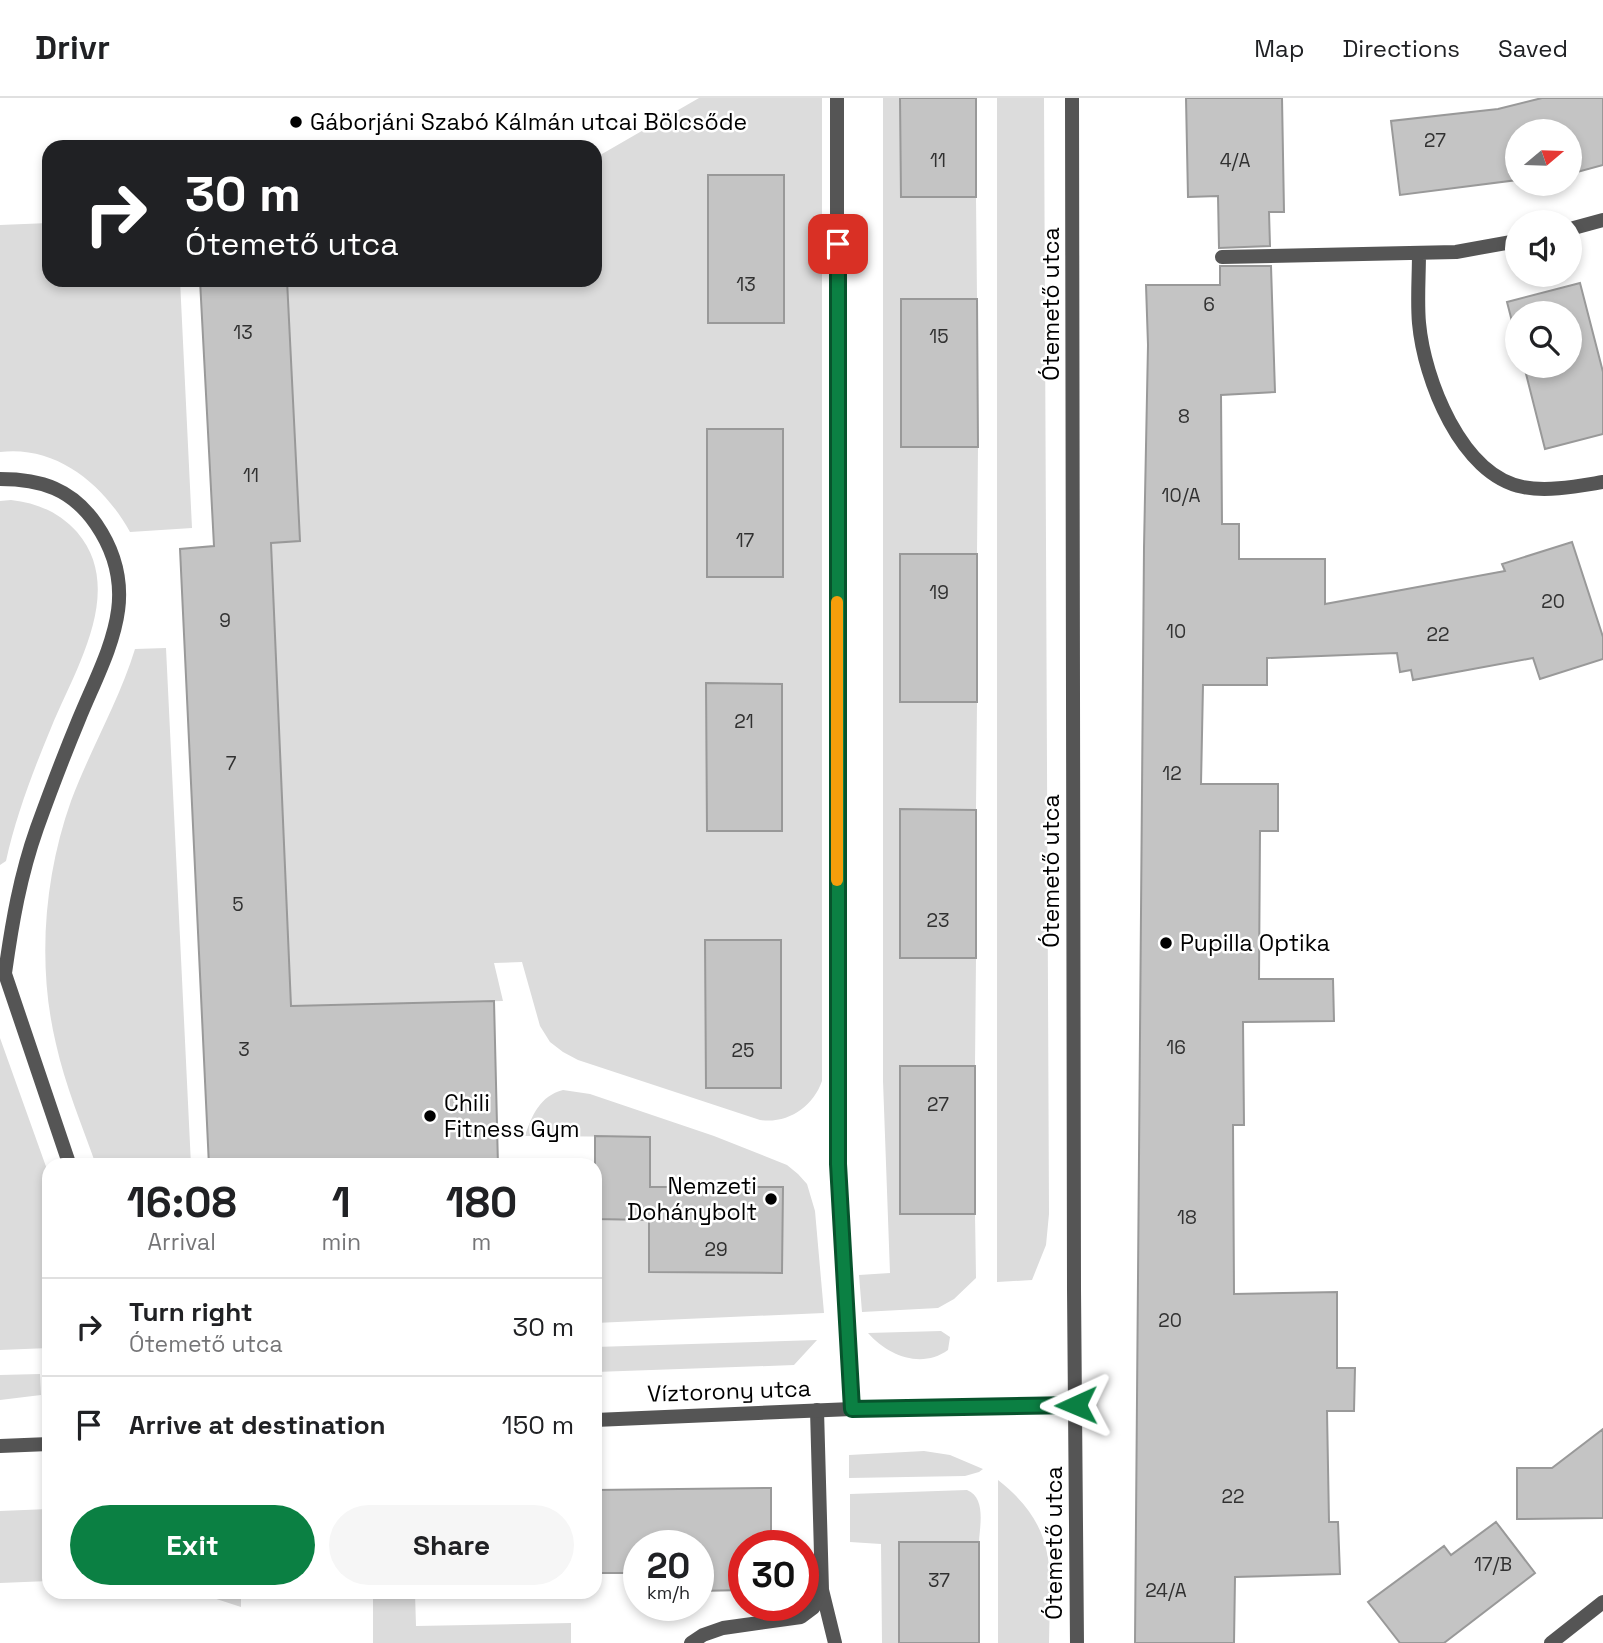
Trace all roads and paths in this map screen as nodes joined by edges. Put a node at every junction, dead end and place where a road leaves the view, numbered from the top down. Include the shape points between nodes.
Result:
1 (837, 98) edge
2 (1072, 98) edge
3 (1603, 220) edge
4 (1582, 226) edge
5 (1505, 243) edge
6 (1419, 253) junction
7 (1222, 257) dead end
8 (0, 479) edge
9 (1603, 482) edge
10 (3, 967) edge
11 (67, 1158) edge
12 (1076, 1405) junction
13 (852, 1409) junction
14 (817, 1410) junction
15 (602, 1420) edge
16 (42, 1444) edge
17 (0, 1446) edge
18 (822, 1590) junction
19 (1603, 1602) edge
20 (691, 1643) edge
21 (835, 1643) edge
22 (1077, 1643) edge
23 (1551, 1643) edge

1 - 13 street via 838,1164
2 - 12 street, Ótemető utca
3 - 4 street
5 - 6 street
6 - 7 street
6 - 9 street via 1419,324 1426,360 1448,423 1469,452 1493,474 1522,487 1564,488
8 - 10 street via 30,480 61,490 87,511 105,537 116,566 120,601 114,638 22,872
10 - 11 street
12 - 13 street, Víztorony utca
12 - 22 street, Ótemető utca
13 - 14 street, Víztorony utca
14 - 15 street, Víztorony utca
14 - 18 street
16 - 17 street
18 - 20 street via 813,1608 801,1617 723,1628
18 - 21 street
19 - 23 street

